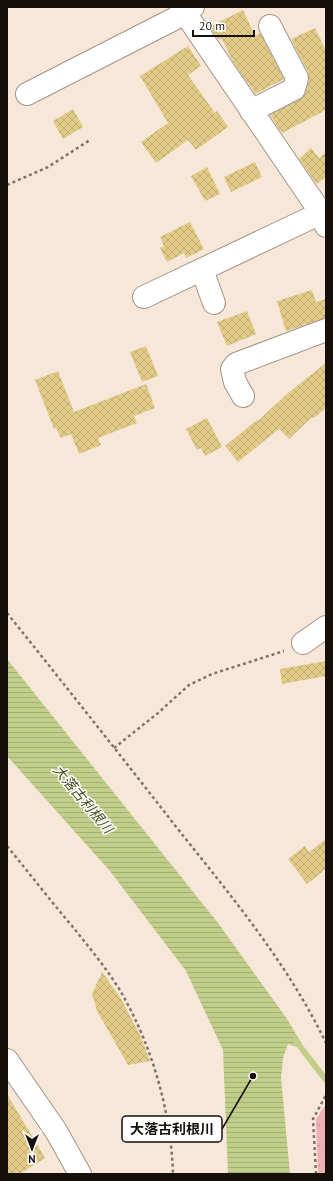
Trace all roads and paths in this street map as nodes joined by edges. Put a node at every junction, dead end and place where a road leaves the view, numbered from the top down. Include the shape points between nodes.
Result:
1 (186, 9) edge
2 (270, 26) dead end
3 (27, 94) dead end
4 (251, 111) junction
5 (90, 140) dead end
6 (7, 185) edge
7 (323, 220) edge
8 (202, 270) junction
9 (144, 297) dead end
10 (214, 303) dead end
11 (326, 330) edge
12 (243, 396) dead end
13 (7, 612) edge
14 (326, 627) edge
15 (303, 644) joint
16 (114, 748) junction
17 (7, 846) edge
18 (326, 1043) edge
19 (7, 1060) edge
20 (326, 1095) edge
21 (80, 1174) edge
22 (173, 1174) edge
23 (316, 1174) edge

1 - 3 street
1 - 4 street
2 - 4 street via 297,78 294,89
4 - 7 street
5 - 6 path via 48,167
7 - 8 street
8 - 9 street
8 - 10 street
11 - 12 street via 236,364 232,369 234,382
13 - 16 path
14 - 15 street
15 - 16 path via 212,674 189,685
16 - 18 path via 280,961 311,1012
17 - 22 path via 105,969 120,991 141,1032 154,1066 167,1116
19 - 21 street via 56,1131
20 - 23 path via 313,1119

